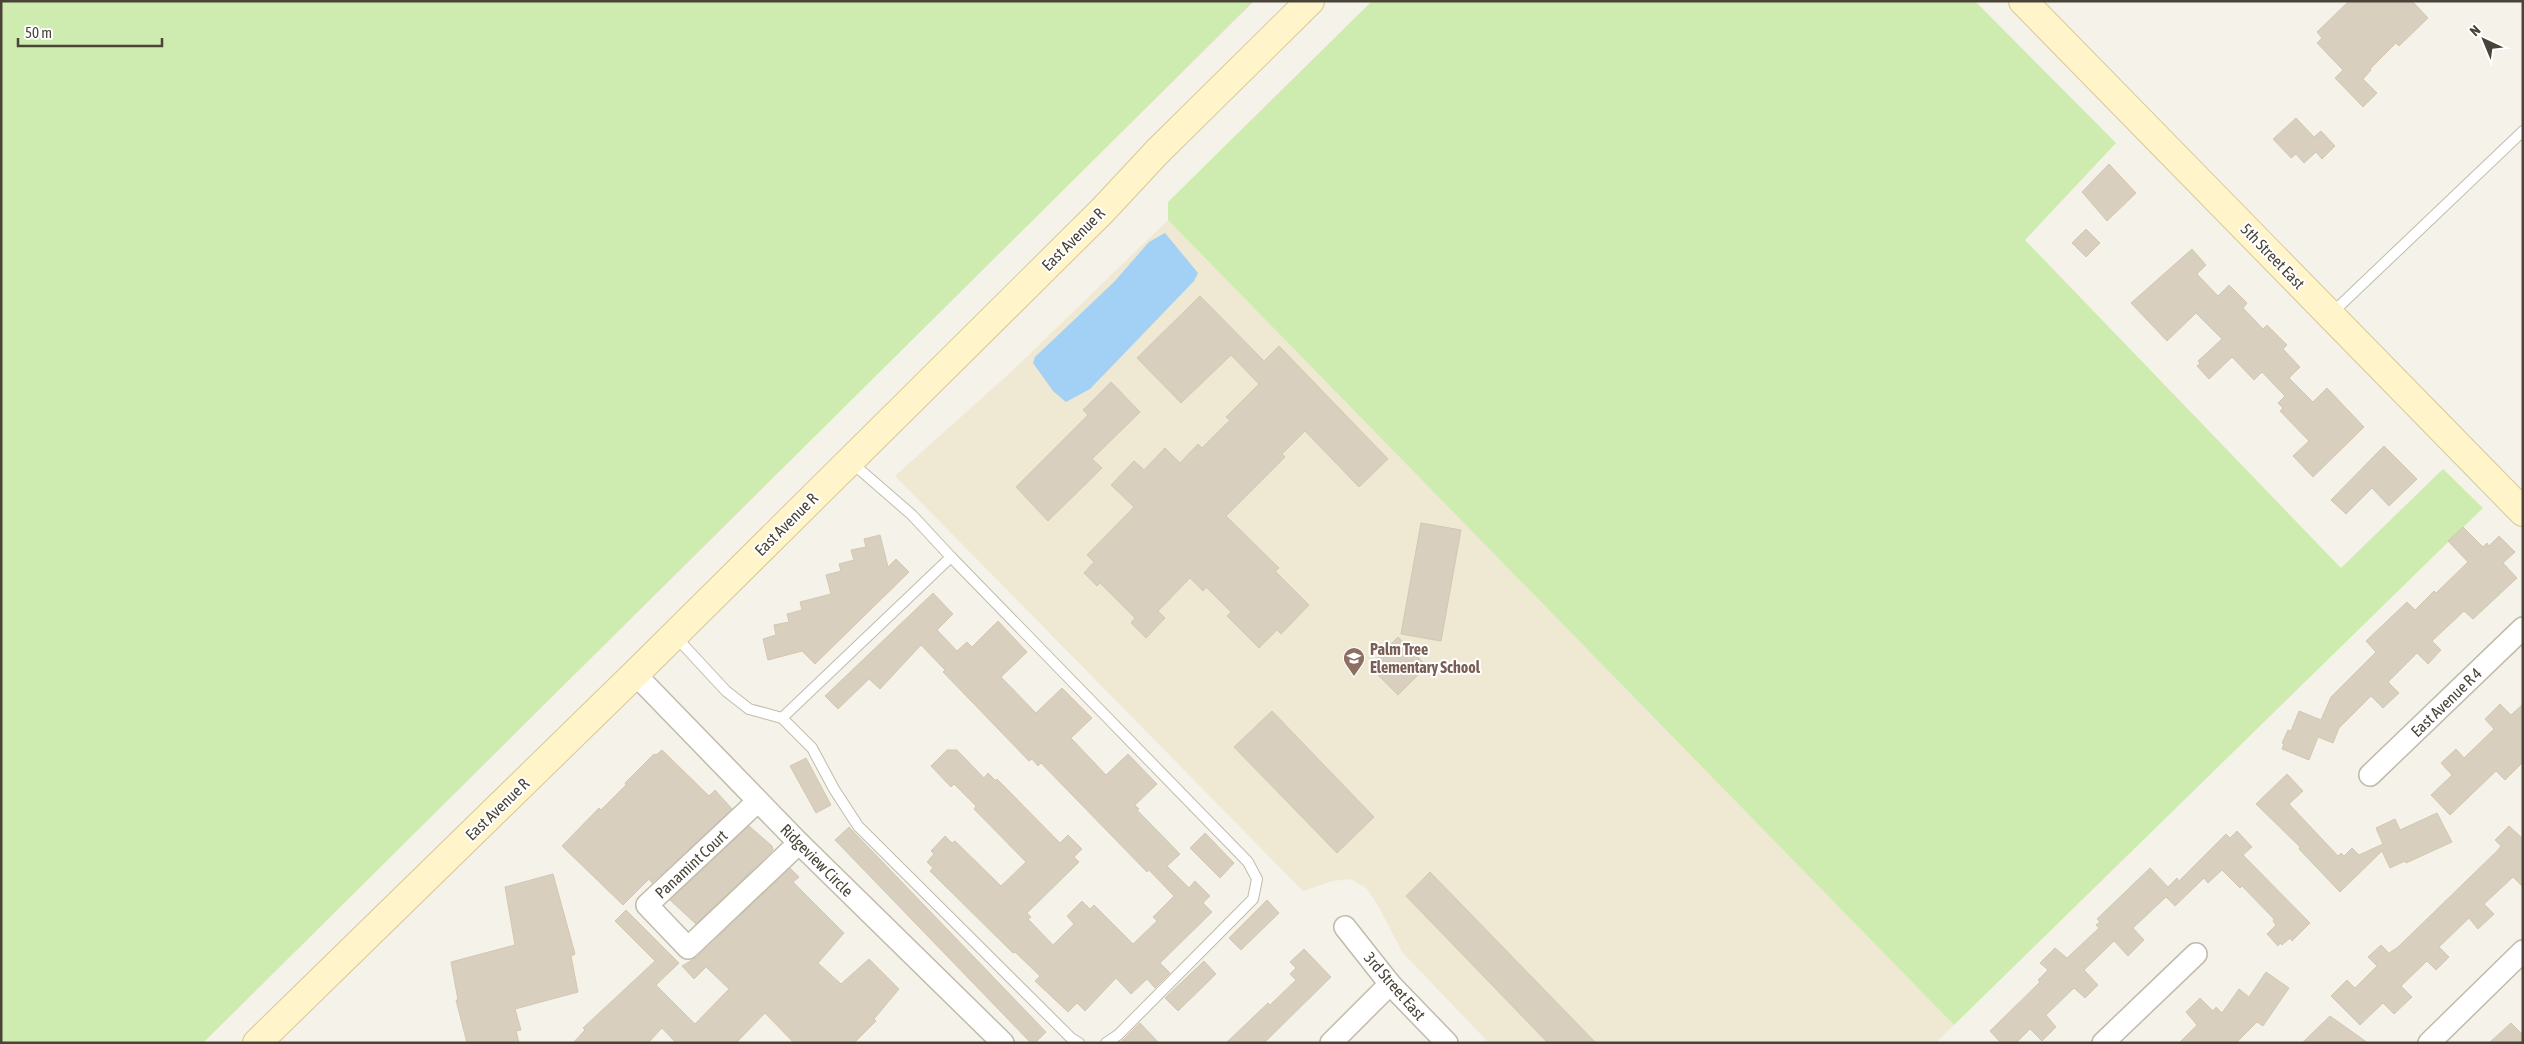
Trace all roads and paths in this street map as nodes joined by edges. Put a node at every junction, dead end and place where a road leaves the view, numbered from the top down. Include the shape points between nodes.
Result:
1 (1310, 1) edge
2 (2023, 1) edge
3 (2523, 131) edge
4 (2330, 314) junction
5 (850, 461) junction
6 (2523, 512) edge
7 (951, 557) junction
8 (2523, 628) edge
9 (674, 635) junction
10 (635, 674) junction
11 (782, 718) junction
12 (2370, 775) dead end
13 (758, 801) junction
14 (799, 843) junction
15 (1345, 927) dead end
16 (2523, 950) edge
17 (2196, 954) dead end
18 (1390, 984) junction
19 (257, 1043) edge
20 (1003, 1043) edge
21 (1079, 1043) edge
22 (1106, 1043) edge
23 (1331, 1043) edge
24 (1447, 1043) edge
25 (2103, 1043) edge
26 (2429, 1043) edge

1 - 5 street, East Avenue R
2 - 4 street, 5th Street East
3 - 4 lane
4 - 6 street, 5th Street East
5 - 7 lane via 912,515
5 - 9 street, East Avenue R
7 - 11 lane
7 - 22 lane via 1248,862 1258,879 1254,899 1118,1035
8 - 12 street, East Avenue R 4
9 - 10 street, East Avenue R
9 - 11 lane via 726,691 749,709
10 - 13 street, Ridgeview Circle
10 - 19 street, East Avenue R
11 - 21 lane via 812,748 858,826
13 - 14 street, Ridgeview Circle
13 - 14 street, Panamint Court via 648,905 688,948
14 - 20 street, Ridgeview Circle
15 - 18 street, 3rd Street East
16 - 26 street
17 - 25 street
18 - 23 street
18 - 24 street, 3rd Street East

